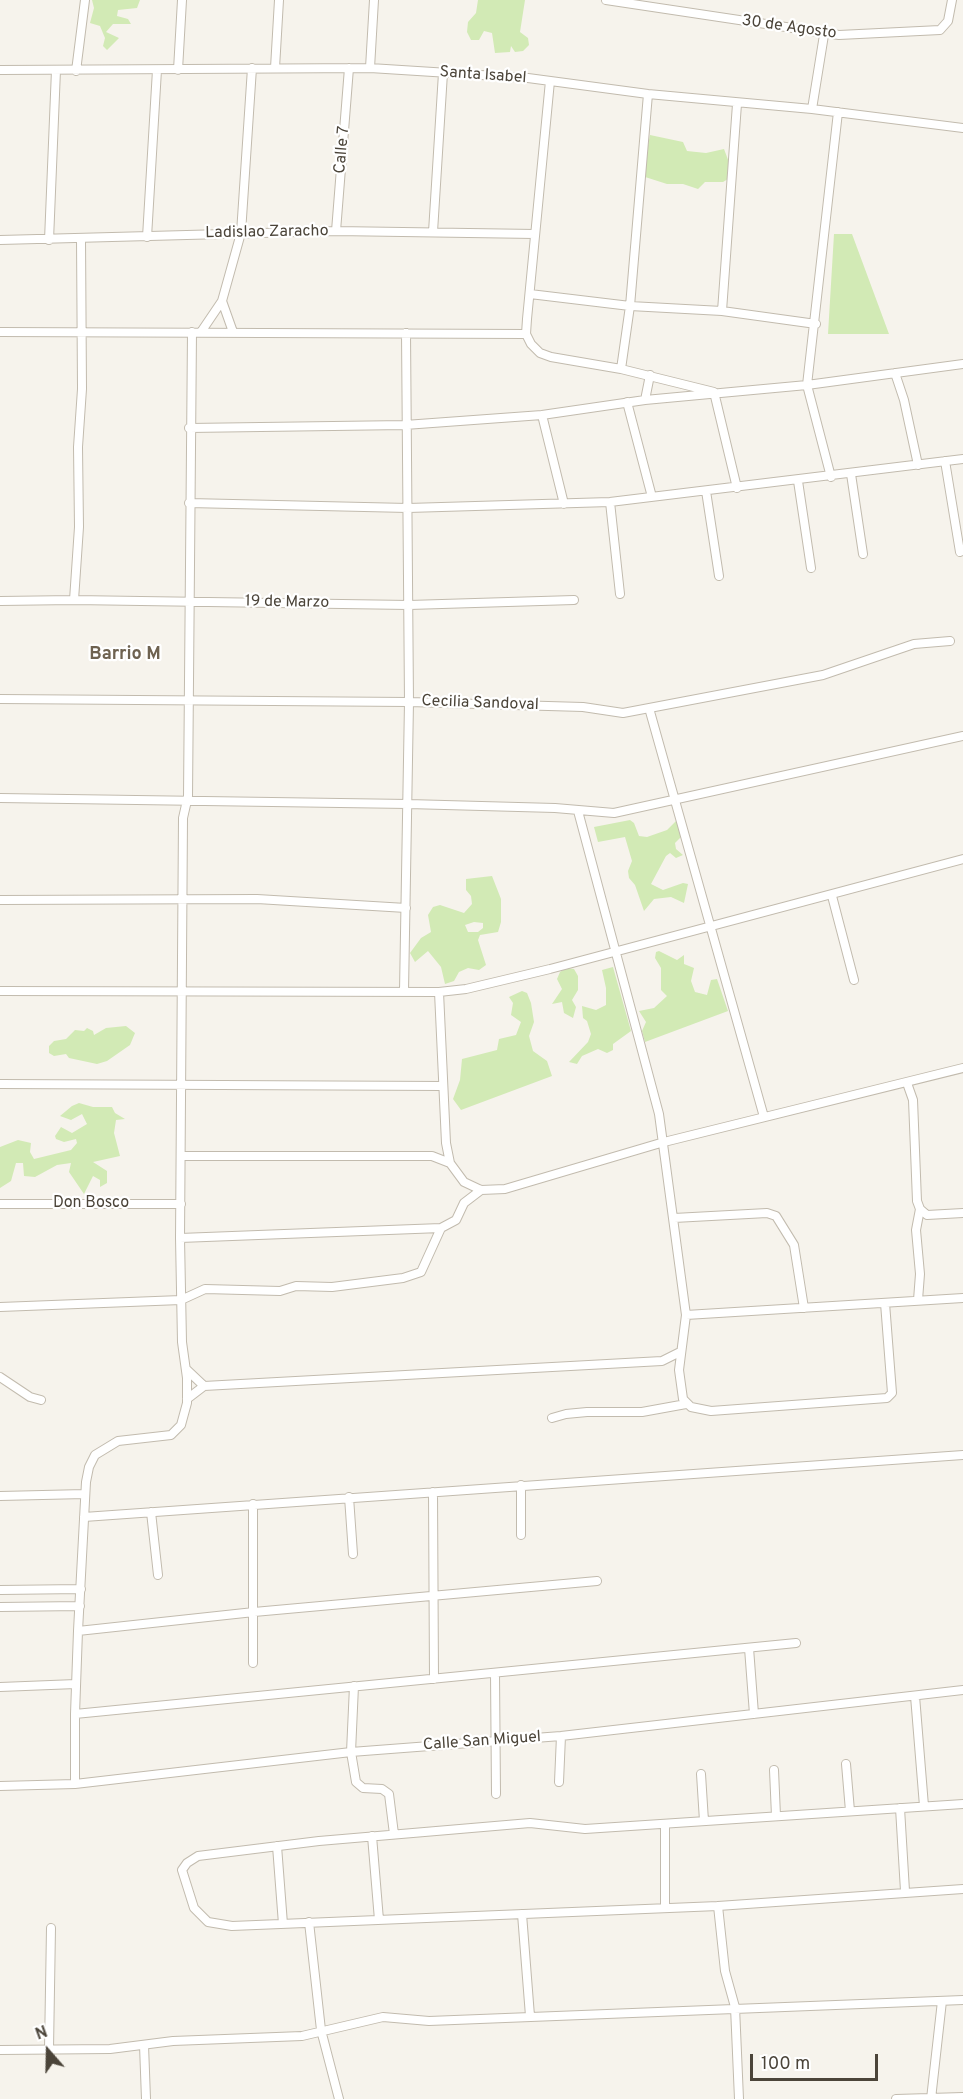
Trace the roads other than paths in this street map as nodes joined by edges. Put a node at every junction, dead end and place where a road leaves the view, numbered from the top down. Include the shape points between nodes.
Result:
1 (85, 0) edge
2 (182, 0) edge
3 (279, 0) edge
4 (374, 0) edge
5 (606, 0) edge
6 (952, 0) edge
7 (824, 34) junction
8 (252, 68) junction
9 (275, 68) junction
10 (349, 68) junction
11 (370, 68) junction
12 (0, 70) edge
13 (56, 70) junction
14 (157, 70) junction
15 (178, 70) junction
16 (76, 71) junction
17 (443, 73) junction
18 (550, 81) junction
19 (648, 94) junction
20 (737, 104) junction
21 (812, 109) junction
22 (838, 112) junction
23 (963, 128) edge
24 (336, 231) junction
25 (433, 232) junction
26 (241, 233) junction
27 (535, 234) junction
28 (147, 237) junction
29 (81, 239) junction
30 (0, 240) edge
31 (49, 240) junction
32 (530, 294) junction
33 (222, 301) junction
34 (630, 306) junction
35 (722, 311) junction
36 (816, 324) junction
37 (0, 332) edge
38 (81, 332) junction
39 (192, 332) junction
40 (201, 332) junction
41 (233, 332) junction
42 (406, 333) junction
43 (526, 334) junction
44 (963, 364) edge
45 (621, 369) junction
46 (895, 373) junction
47 (650, 375) junction
48 (807, 385) junction
49 (714, 392) junction
50 (645, 400) junction
51 (627, 402) junction
52 (542, 415) junction
53 (405, 425) junction
54 (189, 428) junction
55 (963, 459) edge
56 (945, 461) junction
57 (918, 465) junction
58 (851, 474) junction
59 (831, 477) junction
60 (798, 481) junction
61 (737, 488) junction
62 (706, 491) junction
63 (652, 497) junction
64 (610, 502) junction
65 (189, 503) junction
66 (564, 504) junction
67 (408, 508) junction
68 (960, 552) dead end
69 (863, 554) dead end
70 (811, 568) dead end
71 (719, 576) dead end
72 (620, 594) dead end
73 (74, 600) junction
74 (574, 600) dead end
75 (0, 601) edge
76 (190, 602) junction
77 (409, 605) junction
78 (950, 641) dead end
79 (0, 699) edge
80 (189, 701) junction
81 (409, 702) junction
82 (649, 708) junction
83 (963, 736) edge
84 (0, 798) edge
85 (187, 800) junction
86 (674, 800) junction
87 (408, 804) junction
88 (578, 811) junction
89 (963, 859) edge
90 (832, 896) junction
91 (183, 898) junction
92 (0, 900) edge
93 (406, 908) junction
94 (709, 926) junction
95 (615, 951) junction
96 (854, 980) dead end
97 (183, 990) junction
98 (0, 991) edge
99 (404, 991) junction
100 (439, 992) junction
101 (963, 1068) edge
102 (907, 1083) junction
103 (0, 1084) edge
104 (182, 1084) junction
105 (443, 1086) junction
106 (764, 1118) junction
107 (664, 1142) junction
108 (182, 1156) junction
109 (450, 1163) junction
110 (481, 1190) junction
111 (0, 1204) edge
112 (181, 1204) junction
113 (920, 1209) junction
114 (963, 1213) edge
115 (674, 1218) junction
116 (441, 1228) junction
117 (180, 1238) junction
118 (963, 1298) edge
119 (181, 1300) junction
120 (918, 1300) junction
121 (885, 1303) junction
122 (0, 1306) edge
123 (804, 1308) junction
124 (686, 1315) junction
125 (680, 1352) junction
126 (662, 1361) junction
127 (186, 1369) junction
128 (679, 1370) junction
129 (0, 1377) edge
130 (204, 1386) junction
131 (187, 1399) junction
132 (41, 1400) dead end
133 (686, 1404) junction
134 (552, 1418) dead end
135 (963, 1455) edge
136 (521, 1485) junction
137 (433, 1492) junction
138 (85, 1494) junction
139 (0, 1497) edge
140 (349, 1497) junction
141 (253, 1504) junction
142 (151, 1512) junction
143 (84, 1517) junction
144 (521, 1535) dead end
145 (353, 1554) dead end
146 (159, 1575) dead end
147 (597, 1581) dead end
148 (81, 1589) junction
149 (0, 1590) edge
150 (433, 1596) junction
151 (80, 1606) junction
152 (0, 1607) edge
153 (254, 1612) junction
154 (78, 1631) junction
155 (796, 1643) dead end
156 (749, 1648) junction
157 (253, 1663) dead end
158 (495, 1673) junction
159 (434, 1679) junction
160 (76, 1684) junction
161 (354, 1686) junction
162 (0, 1687) edge
163 (963, 1690) edge
164 (915, 1696) junction
165 (75, 1714) junction
166 (754, 1714) junction
167 (561, 1736) junction
168 (496, 1741) junction
169 (351, 1752) junction
170 (846, 1764) dead end
171 (774, 1770) dead end
172 (701, 1774) dead end
173 (559, 1782) dead end
174 (75, 1784) junction
175 (0, 1786) edge
176 (496, 1794) dead end
177 (963, 1804) edge
178 (924, 1806) junction
179 (900, 1808) junction
180 (850, 1811) junction
181 (776, 1816) junction
182 (704, 1821) junction
183 (665, 1824) junction
184 (394, 1834) junction
185 (372, 1836) junction
186 (277, 1846) junction
187 (963, 1889) edge
188 (906, 1892) junction
189 (718, 1906) junction
190 (665, 1908) junction
191 (522, 1914) junction
192 (379, 1920) junction
193 (309, 1922) junction
194 (283, 1924) junction
195 (51, 1928) dead end
196 (942, 2001) junction
197 (963, 2001) edge
198 (735, 2007) junction
199 (530, 2016) junction
200 (321, 2030) junction
201 (144, 2045) junction
202 (49, 2049) junction
203 (0, 2050) edge
204 (963, 2097) edge
205 (931, 2098) edge
206 (146, 2099) edge
207 (339, 2099) edge
208 (739, 2099) edge
209 (896, 2099) edge

1 - 16 street
2 - 15 street
3 - 9 street
4 - 11 street
5 - 7 street, 30 de Agosto
6 - 7 street, 30 de Agosto via 948,21 940,30
7 - 21 street
8 - 9 street, Santa Isabel
8 - 15 street, Santa Isabel
8 - 26 street
9 - 10 street, Santa Isabel
10 - 11 street, Santa Isabel
10 - 24 street, Calle 7
11 - 17 street, Santa Isabel
12 - 13 street, Santa Isabel
13 - 16 street, Santa Isabel
13 - 31 street
14 - 15 street, Santa Isabel
14 - 16 street, Santa Isabel
14 - 28 street
17 - 18 street, Santa Isabel
17 - 25 street
18 - 19 street, Santa Isabel
18 - 27 street
19 - 20 street, Santa Isabel
19 - 34 street
20 - 21 street, Santa Isabel
20 - 35 street
21 - 22 street, Santa Isabel
22 - 23 street, Santa Isabel
22 - 36 street
24 - 25 street, Ladislao Zaracho
24 - 26 street, Ladislao Zaracho
25 - 27 street, Ladislao Zaracho
26 - 28 street, Ladislao Zaracho
26 - 33 street
27 - 32 street
28 - 29 street, Ladislao Zaracho
29 - 31 street, Ladislao Zaracho
29 - 38 street
30 - 31 street, Ladislao Zaracho
32 - 34 street
32 - 43 street
33 - 40 street
33 - 41 street
34 - 35 street
34 - 45 street
35 - 36 street
36 - 48 street
37 - 38 street
38 - 39 street
38 - 73 street via 79,527
39 - 40 street
39 - 54 street
40 - 41 street
41 - 42 street
42 - 43 street
42 - 53 street
43 - 45 street via 540,353
44 - 46 street
45 - 47 street
46 - 48 street
46 - 57 street
47 - 49 street
47 - 50 street
48 - 49 street
48 - 59 street
49 - 50 street
49 - 61 street
50 - 51 street
51 - 52 street
51 - 63 street
52 - 53 street
52 - 66 street
53 - 54 street
53 - 67 street
54 - 65 street
55 - 56 street
56 - 57 street
56 - 68 street
57 - 58 street
58 - 59 street
58 - 69 street
59 - 60 street
60 - 61 street
60 - 70 street
61 - 62 street
62 - 63 street
62 - 71 street
63 - 64 street
64 - 66 street
64 - 72 street
65 - 67 street
65 - 76 street
66 - 67 street
67 - 77 street
73 - 75 street, 19 de Marzo
73 - 76 street, 19 de Marzo
74 - 77 street, 19 de Marzo
76 - 77 street, 19 de Marzo
76 - 80 street
77 - 81 street
78 - 82 street, Cecilia Sandoval via 914,644 823,675
79 - 80 street, Cecilia Sandoval
80 - 81 street, Cecilia Sandoval
80 - 85 street
81 - 82 street, Cecilia Sandoval via 583,707 623,713
81 - 87 street
82 - 86 street
83 - 86 street
84 - 85 street
85 - 87 street
85 - 91 street via 183,818
86 - 88 street via 615,813
86 - 94 street
87 - 88 street
87 - 93 street
88 - 95 street
89 - 90 street
90 - 94 street
90 - 96 street
91 - 92 street
91 - 93 street
91 - 97 street
93 - 99 street
94 - 95 street
94 - 106 street
95 - 100 street via 466,989
95 - 107 street
97 - 98 street
97 - 99 street
97 - 104 street
99 - 100 street
100 - 105 street
101 - 102 street
102 - 106 street
102 - 113 street via 914,1100
103 - 104 street
104 - 105 street
104 - 108 street
105 - 109 street
106 - 107 street
107 - 110 street via 505,1189
107 - 115 street
108 - 109 street via 432,1156
108 - 112 street
109 - 110 street via 464,1182
110 - 116 street via 464,1203 456,1220
111 - 112 street, Don Bosco
112 - 117 street
113 - 114 street via 927,1215
113 - 120 street via 916,1230
115 - 123 street via 768,1213 776,1216 794,1245
115 - 124 street
116 - 117 street
116 - 119 street via 421,1272 403,1278 332,1287 296,1286 280,1291 205,1289
117 - 119 street
118 - 120 street
119 - 122 street
119 - 127 street
120 - 121 street
121 - 123 street
121 - 133 street via 890,1396 711,1411
123 - 124 street
124 - 125 street
125 - 126 street
125 - 128 street
126 - 128 street
126 - 130 street
127 - 130 street
127 - 131 street
128 - 133 street
129 - 132 street
130 - 131 street
131 - 138 street via 181,1425 171,1434 118,1441 96,1455 89,1467
133 - 134 street via 642,1412 586,1412
135 - 136 street
136 - 137 street
136 - 144 street
137 - 140 street
137 - 150 street
138 - 139 street
138 - 143 street
140 - 141 street
140 - 145 street
141 - 142 street
141 - 153 street
142 - 143 street
142 - 146 street
143 - 148 street
147 - 150 street
148 - 149 street
148 - 151 street
150 - 153 street
150 - 159 street
151 - 152 street
151 - 154 street
153 - 154 street
153 - 157 street
154 - 160 street
155 - 156 street
156 - 158 street
156 - 166 street
158 - 159 street
158 - 168 street
159 - 161 street
160 - 162 street
160 - 165 street
161 - 165 street
161 - 169 street
163 - 164 street, Calle San Miguel
164 - 166 street, Calle San Miguel
164 - 178 street
165 - 174 street
166 - 167 street, Calle San Miguel
167 - 168 street, Calle San Miguel
167 - 173 street
168 - 169 street, Calle San Miguel
168 - 176 street
169 - 174 street, Calle San Miguel
169 - 184 street via 356,1782 363,1788 382,1789 389,1794
170 - 180 street
171 - 181 street
172 - 182 street
174 - 175 street, Calle San Miguel
177 - 178 street
178 - 179 street
179 - 180 street
179 - 188 street
180 - 181 street
181 - 182 street
182 - 183 street
183 - 184 street via 585,1829 530,1823
183 - 190 street
184 - 185 street
185 - 186 street
185 - 192 street
186 - 194 street
186 - 194 street via 198,1856 182,1870 194,1908 208,1922 232,1926
187 - 188 street
188 - 189 street
189 - 190 street
189 - 198 street via 725,1971
190 - 191 street
191 - 192 street
191 - 199 street
192 - 193 street
193 - 194 street
193 - 200 street
195 - 202 street
196 - 197 street
196 - 198 street
196 - 205 street
198 - 199 street
198 - 208 street
199 - 200 street via 429,2021 383,2017
200 - 201 street via 302,2036
200 - 207 street
201 - 202 street
201 - 206 street
202 - 203 street
204 - 205 street
205 - 209 street

